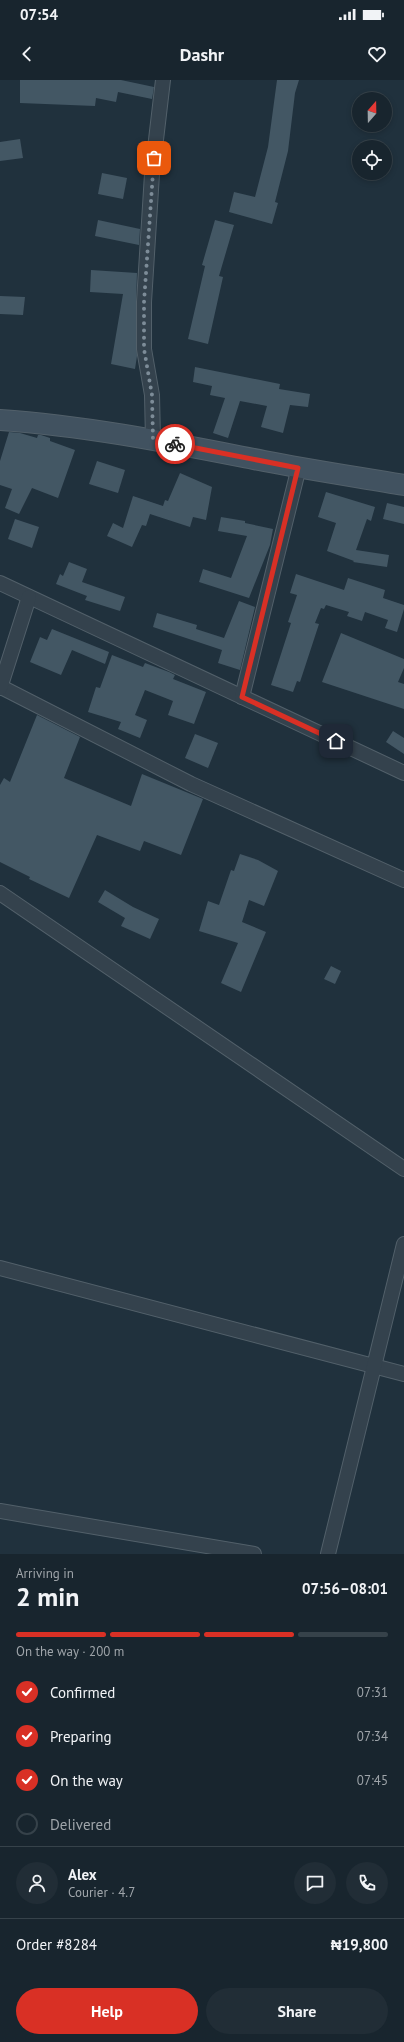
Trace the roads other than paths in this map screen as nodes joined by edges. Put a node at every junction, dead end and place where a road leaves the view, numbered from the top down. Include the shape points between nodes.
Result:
1 (163, 80) edge
2 (0, 420) edge
3 (153, 440) junction
4 (298, 468) junction
5 (404, 485) edge
6 (0, 583) edge
7 (29, 597) junction
8 (0, 687) edge
9 (242, 697) junction
10 (404, 773) edge
11 (404, 880) edge
12 (0, 893) edge
13 (404, 1169) edge
14 (404, 1244) edge
15 (0, 1268) edge
16 (374, 1366) junction
17 (404, 1374) edge
18 (0, 1511) edge
19 (254, 1554) edge
20 (328, 1554) edge

1 - 3 street via 152,174 144,302 144,349 152,395
2 - 3 main road
3 - 4 main road
4 - 5 main road
4 - 9 street
6 - 7 street
7 - 8 street
7 - 9 street
8 - 11 street via 191,784
9 - 10 street
12 - 13 street
14 - 16 street
15 - 16 street
16 - 17 street
16 - 20 street
18 - 19 street

